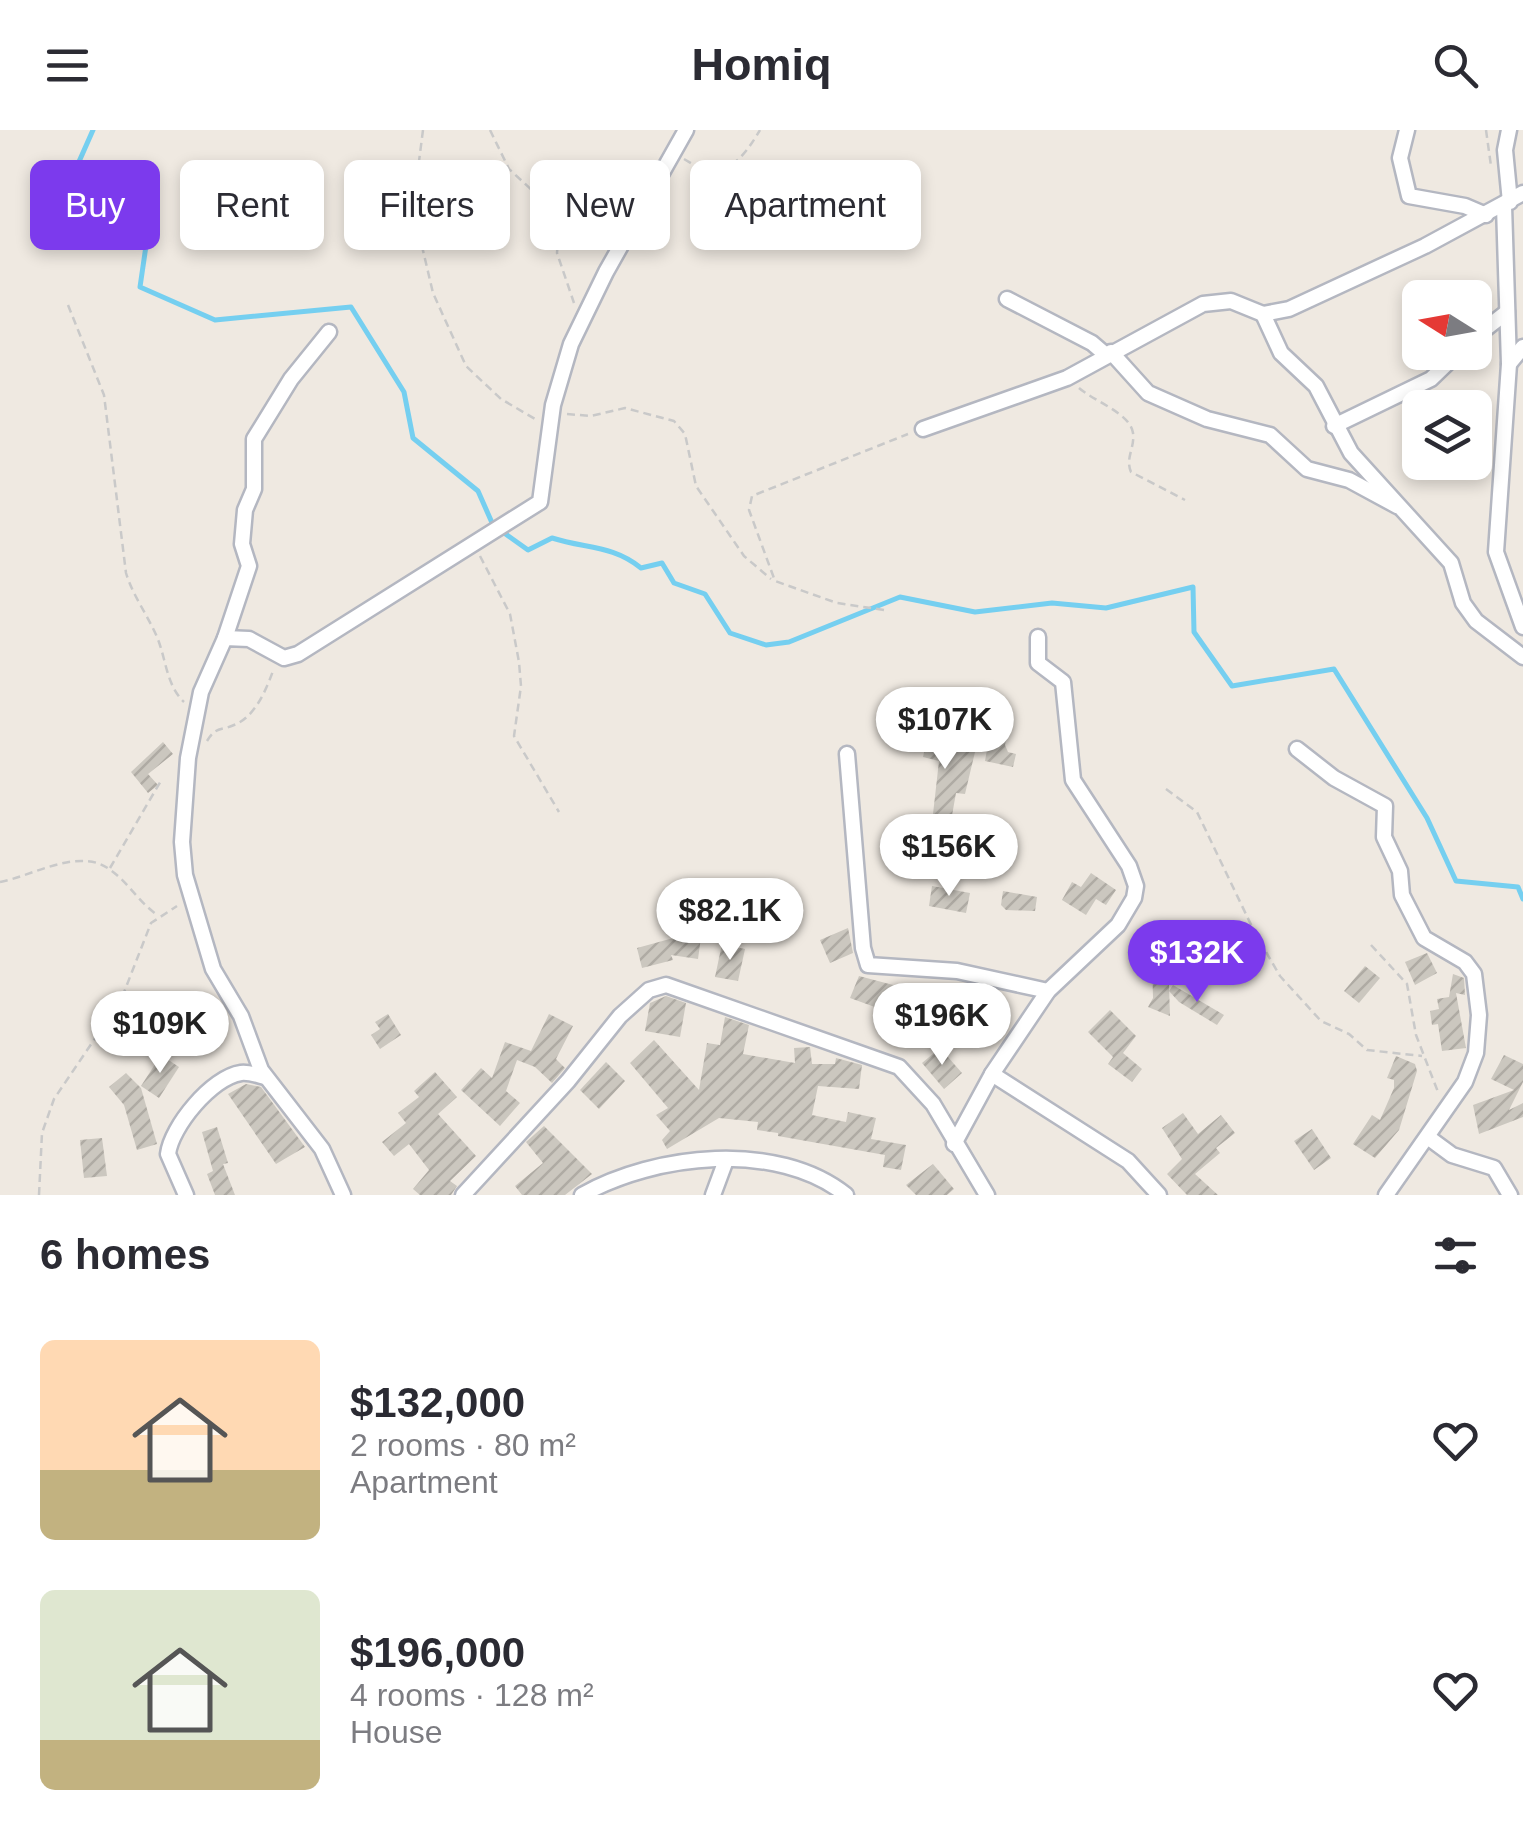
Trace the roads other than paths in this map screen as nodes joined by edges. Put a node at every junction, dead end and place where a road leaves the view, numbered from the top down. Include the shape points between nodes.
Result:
1 (686, 130) edge
2 (1407, 130) edge
3 (1509, 130) edge
4 (1512, 200) edge
5 (1486, 215) junction
6 (1007, 299) dead end
7 (1507, 312) junction
8 (1263, 314) junction
9 (1492, 324) edge
10 (329, 332) dead end
11 (1523, 347) edge
12 (1108, 354) junction
13 (1509, 364) junction
14 (1441, 370) edge
15 (1334, 426) junction
16 (923, 428) road end
17 (1404, 509) junction
18 (1523, 627) edge
19 (1038, 637) dead end
20 (225, 638) junction
21 (1523, 657) edge
22 (1296, 749) dead end
23 (847, 754) dead end
24 (1048, 991) junction
25 (992, 1074) junction
26 (265, 1077) junction
27 (1430, 1138) junction
28 (954, 1144) junction
29 (726, 1160) junction
30 (186, 1195) edge
31 (343, 1195) edge
32 (463, 1195) edge
33 (582, 1195) edge
34 (713, 1195) edge
35 (846, 1195) edge
36 (987, 1195) edge
37 (1158, 1195) edge
38 (1386, 1195) edge
39 (1510, 1195) edge

1 - 20 street via 571,344 554,404 540,502 298,654 278,656 249,638
2 - 5 street via 1400,158 1409,196
3 - 4 street via 1505,162
4 - 5 street
4 - 7 street
5 - 8 street via 1289,309
6 - 12 street
7 - 9 street
7 - 13 street
8 - 12 street via 1212,301
8 - 15 street via 1281,353 1316,386
10 - 20 street via 290,378 254,439 254,489 242,544 250,560
11 - 13 street
12 - 16 street via 1066,378
12 - 17 street via 1148,394 1270,435 1307,468 1349,480
13 - 18 street via 1496,552
14 - 15 street
15 - 17 street
17 - 21 street via 1451,563 1476,621
19 - 24 street via 1038,663 1062,682 1073,780 1136,886 1118,926
20 - 26 street via 196,713 182,842 213,968
22 - 27 street via 1385,806 1384,837 1418,929 1474,974 1476,1053
23 - 24 street via 868,965 957,971
24 - 25 street
25 - 28 street
25 - 37 street via 1128,1161
26 - 30 street via 228,1078 178,1128 168,1154
26 - 31 street via 322,1150
27 - 38 street
27 - 39 street via 1452,1155 1494,1168
28 - 32 street via 932,1104 899,1066 666,985 649,990 620,1016
28 - 36 street
29 - 33 street via 671,1163
29 - 34 street
29 - 35 street via 801,1170

